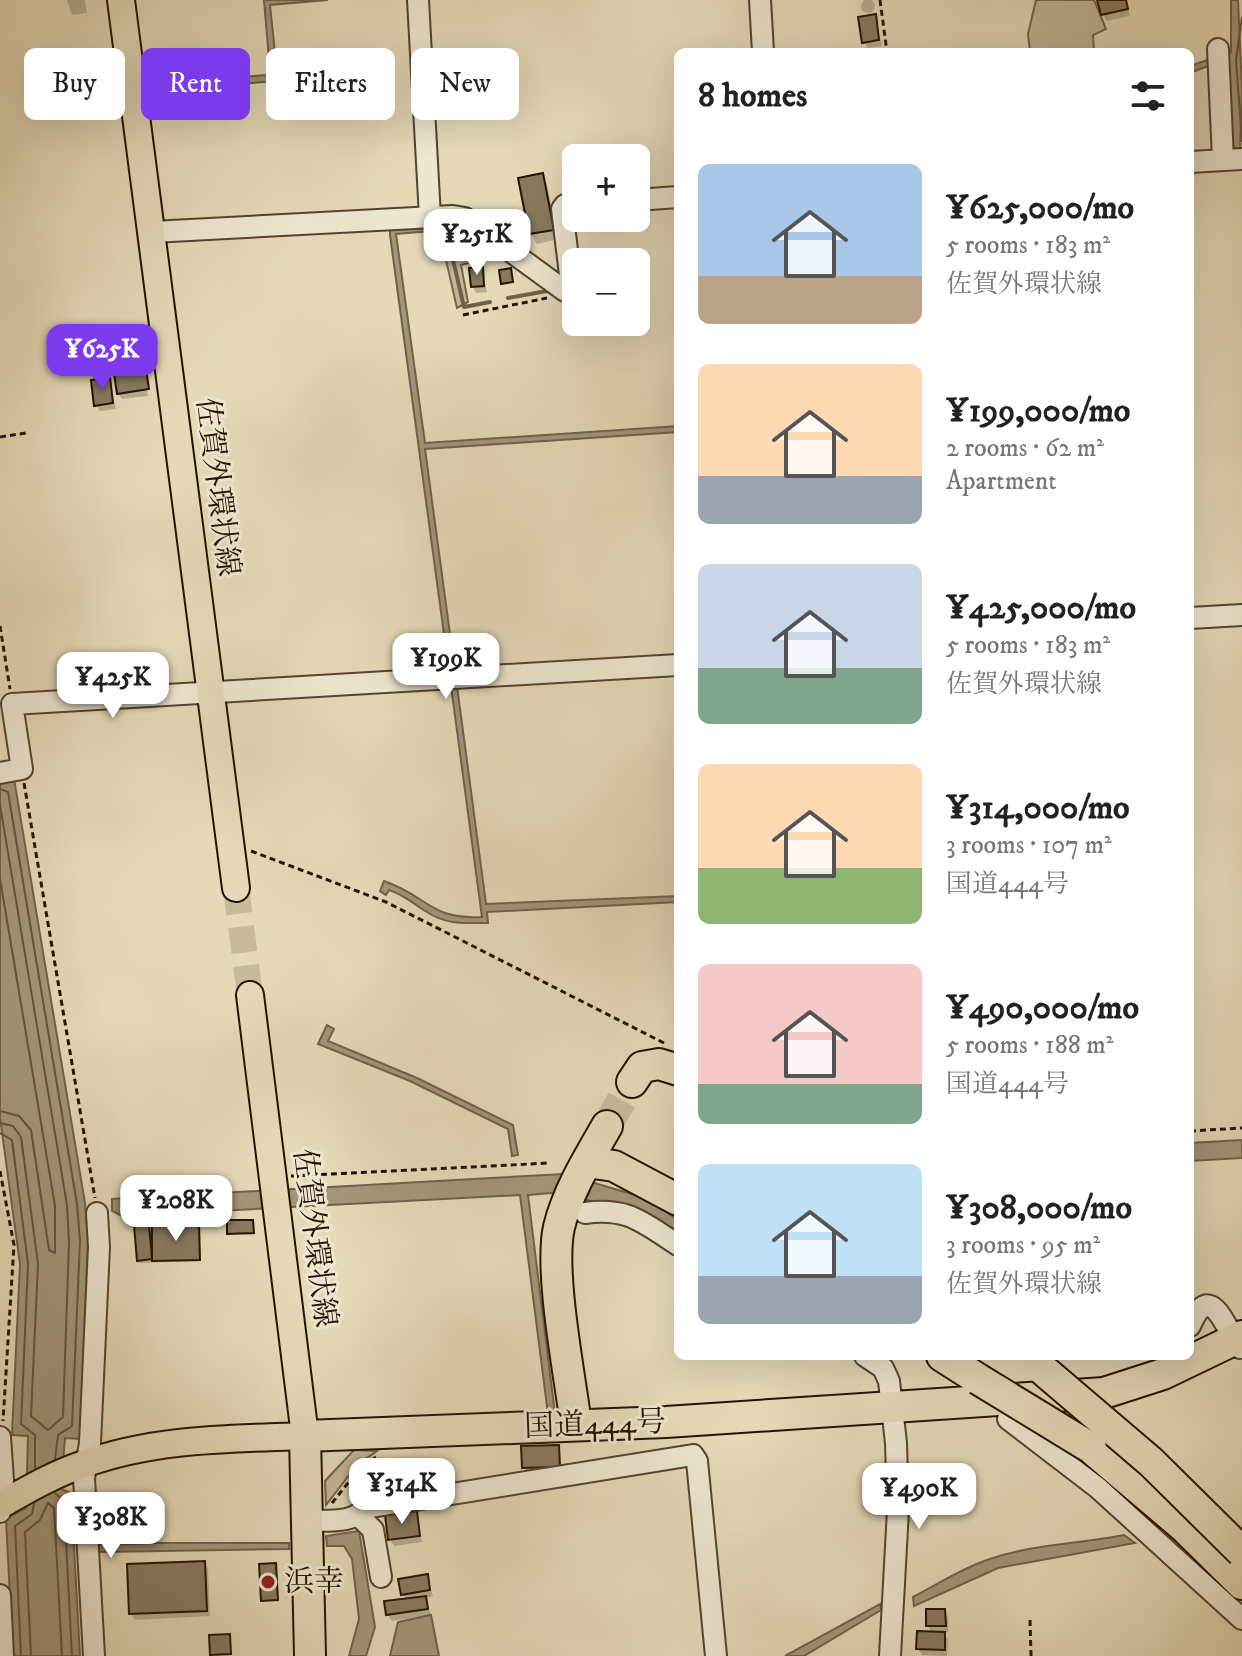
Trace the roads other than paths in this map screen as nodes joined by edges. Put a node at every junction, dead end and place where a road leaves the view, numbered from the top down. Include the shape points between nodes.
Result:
1 (121, 0) edge
2 (418, 0) edge
3 (760, 0) edge
4 (763, 48) edge
5 (1218, 49) dead end
6 (1233, 159) edge
7 (1194, 162) edge
8 (674, 197) edge
9 (650, 199) edge
10 (430, 217) junction
11 (152, 232) junction
12 (566, 232) edge
13 (1242, 615) edge
14 (1194, 618) edge
15 (674, 665) edge
16 (212, 693) junction
17 (0, 773) edge
18 (236, 888) tunnel mouth
19 (250, 995) tunnel mouth
20 (672, 1057) edge
21 (632, 1082) tunnel mouth
22 (607, 1126) tunnel mouth
23 (587, 1162) junction
24 (674, 1198) edge
25 (96, 1209) road end
26 (585, 1213) dead end
27 (674, 1242) edge
28 (1194, 1317) edge
29 (1239, 1342) edge
30 (871, 1360) edge
31 (948, 1360) edge
32 (1037, 1362) edge
33 (893, 1409) junction
34 (1008, 1419) dead end
35 (576, 1425) junction
36 (305, 1436) junction
37 (1, 1437) edge
38 (76, 1466) junction
39 (6, 1504) edge
40 (359, 1516) junction
41 (315, 1521) junction
42 (1242, 1552) edge
43 (381, 1577) dead end
44 (1242, 1584) edge
45 (0, 1595) edge
46 (1242, 1619) edge
47 (3, 1656) edge
48 (94, 1656) edge
49 (310, 1656) edge
50 (716, 1656) edge
51 (890, 1656) edge

1 - 11 main road, 佐賀外環状線
2 - 10 street
3 - 4 street
5 - 6 street
6 - 7 street
8 - 9 street
10 - 11 street
10 - 12 street via 465,218 572,291
11 - 16 main road, 佐賀外環状線
13 - 14 street
15 - 16 street
16 - 17 street via 12,704 22,769
16 - 18 main road, 佐賀外環状線
19 - 36 main road, 佐賀外環状線
20 - 21 highway via 642,1067
22 - 23 highway
23 - 24 highway via 614,1166
23 - 35 highway via 564,1210 557,1255
25 - 38 street via 90,1443
26 - 27 street via 631,1214
28 - 29 street via 1203,1307 1213,1307
29 - 33 highway, 国道444号 via 1104,1393
30 - 33 street via 889,1381
31 - 44 highway, bridge via 1091,1448
32 - 42 highway, bridge via 1151,1462
33 - 35 highway, 国道444号
33 - 51 street via 898,1510
34 - 46 street via 1098,1488
35 - 36 highway, 国道444号
36 - 38 main road via 186,1441
36 - 41 highway
37 - 39 street
38 - 39 main road
38 - 48 street
40 - 41 street
40 - 43 street via 373,1530
40 - 50 street via 365,1508 693,1455
41 - 49 highway
45 - 47 street

